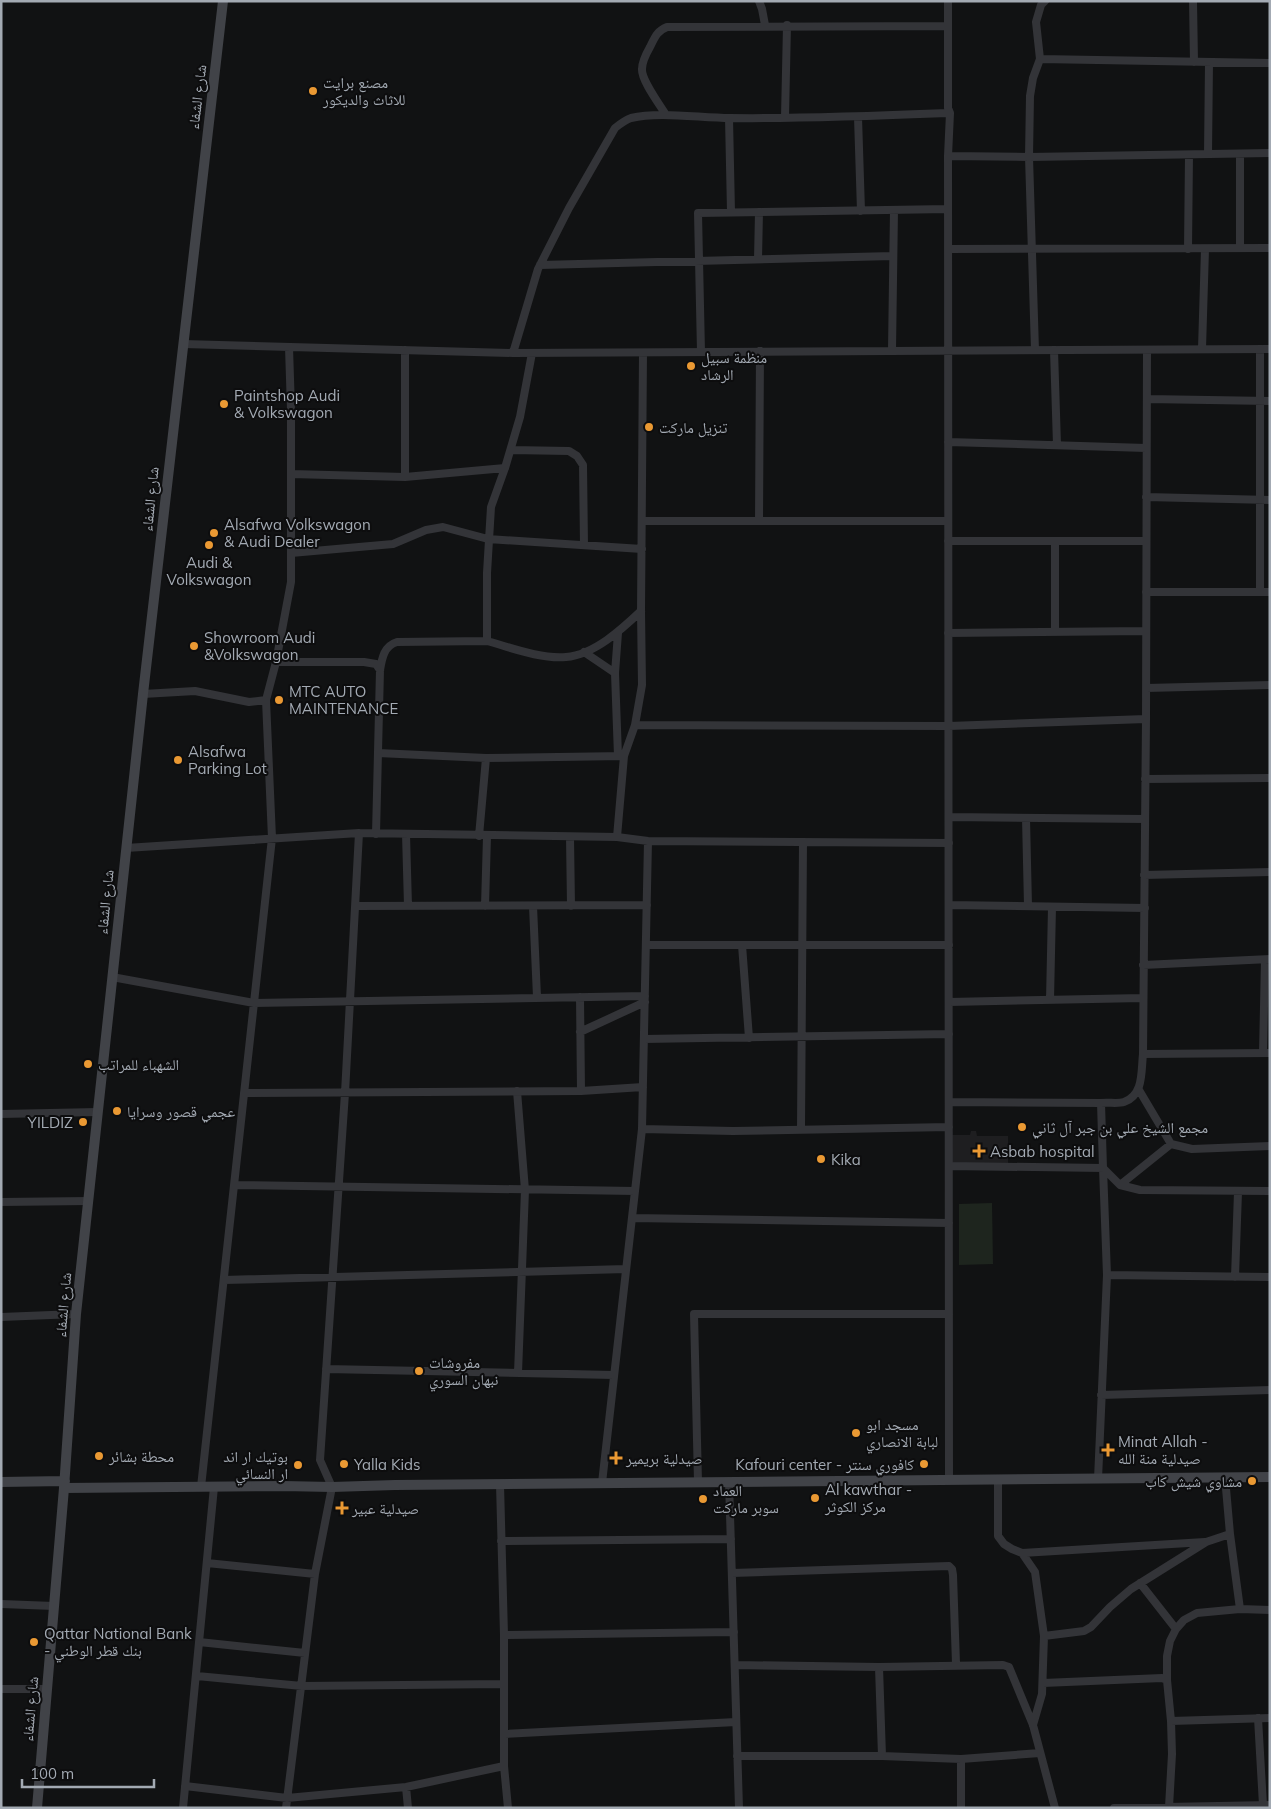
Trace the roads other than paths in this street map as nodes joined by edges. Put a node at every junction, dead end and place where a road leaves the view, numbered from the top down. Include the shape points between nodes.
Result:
1 (223, 1) edge
2 (759, 1) edge
3 (948, 1) edge
4 (1045, 1) edge
5 (1193, 1) edge
6 (765, 25) junction
7 (787, 26) junction
8 (948, 26) junction
9 (1040, 59) junction
10 (1194, 62) junction
11 (1209, 63) junction
12 (1270, 63) edge
13 (950, 113) junction
14 (666, 115) junction
15 (785, 117) junction
16 (858, 117) junction
17 (729, 118) junction
18 (1208, 154) junction
19 (1240, 154) junction
20 (1270, 154) edge
21 (1189, 155) junction
22 (948, 156) junction
23 (1029, 157) junction
24 (948, 209) junction
25 (894, 210) junction
26 (861, 211) junction
27 (731, 212) junction
28 (758, 212) junction
29 (1032, 248) junction
30 (1188, 248) junction
31 (1240, 248) junction
32 (1270, 248) edge
33 (948, 249) junction
34 (1205, 249) junction
35 (893, 256) junction
36 (758, 259) junction
37 (700, 261) junction
38 (540, 265) junction
39 (183, 344) junction
40 (288, 347) junction
41 (1202, 349) junction
42 (1260, 349) junction
43 (1270, 349) edge
44 (405, 350) junction
45 (892, 350) junction
46 (1034, 350) junction
47 (1054, 350) junction
48 (1147, 350) junction
49 (760, 351) junction
50 (948, 351) junction
51 (701, 352) junction
52 (513, 353) junction
53 (532, 353) junction
54 (644, 353) junction
55 (1147, 399) junction
56 (1260, 401) junction
57 (1270, 401) edge
58 (948, 442) junction
59 (1057, 445) junction
60 (1146, 448) junction
61 (511, 450) junction
62 (505, 468) junction
63 (291, 474) junction
64 (405, 477) junction
65 (1146, 497) junction
66 (1260, 499) junction
67 (1270, 500) edge
68 (643, 521) junction
69 (759, 521) junction
70 (948, 521) junction
71 (488, 539) junction
72 (948, 541) junction
73 (1056, 541) junction
74 (1146, 541) junction
75 (584, 545) junction
76 (642, 549) junction
77 (291, 553) junction
78 (1146, 592) junction
79 (1260, 592) junction
80 (1270, 592) edge
81 (640, 611) junction
82 (1146, 631) junction
83 (1055, 632) junction
84 (618, 633) junction
85 (948, 633) junction
86 (487, 641) junction
87 (584, 652) junction
88 (276, 662) junction
89 (380, 670) junction
90 (615, 673) junction
91 (1270, 686) edge
92 (1146, 688) junction
93 (143, 694) junction
94 (266, 700) junction
95 (1146, 719) junction
96 (635, 725) junction
97 (948, 726) junction
98 (378, 754) junction
99 (621, 756) junction
100 (486, 758) junction
101 (1270, 778) edge
102 (1145, 779) junction
103 (948, 817) junction
104 (1026, 818) junction
105 (1145, 819) junction
106 (359, 833) junction
107 (376, 834) junction
108 (406, 834) junction
109 (483, 836) junction
110 (570, 837) junction
111 (617, 837) junction
112 (272, 838) junction
113 (648, 841) junction
114 (803, 842) junction
115 (948, 844) junction
116 (126, 848) junction
117 (1270, 872) edge
118 (1144, 875) junction
119 (948, 904) junction
120 (647, 905) junction
121 (356, 906) junction
122 (408, 906) junction
123 (485, 906) junction
124 (533, 906) junction
125 (571, 906) junction
126 (1028, 906) junction
127 (1052, 907) junction
128 (1144, 908) junction
129 (646, 945) junction
130 (742, 945) junction
131 (802, 945) junction
132 (948, 945) junction
133 (1267, 960) edge
134 (1143, 964) junction
135 (112, 977) junction
136 (580, 997) junction
137 (537, 998) junction
138 (1143, 998) junction
139 (645, 999) junction
140 (1050, 1000) junction
141 (350, 1001) junction
142 (948, 1002) junction
143 (254, 1003) junction
144 (580, 1032) junction
145 (949, 1034) junction
146 (802, 1036) junction
147 (749, 1038) junction
148 (644, 1040) junction
149 (1267, 1053) edge
150 (1143, 1054) junction
151 (644, 1087) junction
152 (1139, 1090) junction
153 (517, 1091) junction
154 (581, 1091) junction
155 (244, 1093) junction
156 (345, 1093) junction
157 (949, 1102) junction
158 (1101, 1102) junction
159 (98, 1112) junction
160 (1, 1114) edge
161 (949, 1127) junction
162 (801, 1128) junction
163 (642, 1129) junction
164 (1170, 1144) junction
165 (1270, 1146) edge
166 (949, 1166) junction
167 (1103, 1168) junction
168 (234, 1185) junction
169 (1120, 1185) junction
170 (339, 1186) junction
171 (525, 1190) junction
172 (635, 1191) junction
173 (1270, 1191) edge
174 (1238, 1192) junction
175 (89, 1201) junction
176 (1, 1202) edge
177 (632, 1218) junction
178 (949, 1223) junction
179 (626, 1269) junction
180 (522, 1272) junction
181 (1107, 1275) junction
182 (1235, 1277) junction
183 (1270, 1277) edge
184 (333, 1278) junction
185 (224, 1280) junction
186 (76, 1314) junction
187 (949, 1314) junction
188 (1, 1317) edge
189 (326, 1369) junction
190 (518, 1374) junction
191 (614, 1375) junction
192 (1270, 1390) edge
193 (1101, 1394) junction
194 (1225, 1477) junction
195 (1270, 1477) edge
196 (998, 1479) junction
197 (1098, 1479) junction
198 (949, 1480) junction
199 (1, 1482) edge
200 (698, 1482) junction
201 (729, 1482) junction
202 (602, 1483) junction
203 (64, 1484) junction
204 (500, 1484) junction
205 (201, 1487) junction
206 (214, 1487) junction
207 (332, 1488) junction
208 (1230, 1534) junction
209 (731, 1539) junction
210 (501, 1541) junction
211 (1206, 1542) junction
212 (1022, 1553) junction
213 (207, 1563) junction
214 (732, 1573) junction
215 (315, 1574) junction
216 (1140, 1584) junction
217 (1, 1604) edge
218 (54, 1606) junction
219 (1240, 1609) junction
220 (1270, 1610) edge
221 (1176, 1629) junction
222 (734, 1632) junction
223 (504, 1636) junction
224 (1044, 1636) junction
225 (199, 1642) junction
226 (305, 1653) junction
227 (956, 1664) junction
228 (735, 1665) junction
229 (879, 1667) junction
230 (197, 1676) junction
231 (1167, 1680) junction
232 (1043, 1683) junction
233 (504, 1684) junction
234 (302, 1686) junction
235 (1, 1689) edge
236 (47, 1689) junction
237 (1258, 1718) junction
238 (1270, 1718) edge
239 (1171, 1721) junction
240 (736, 1722) junction
241 (1033, 1725) junction
242 (505, 1734) junction
243 (1040, 1753) junction
244 (737, 1756) junction
245 (882, 1756) junction
246 (962, 1759) junction
247 (504, 1766) junction
248 (185, 1786) junction
249 (406, 1787) junction
250 (287, 1798) junction
251 (1266, 1805) edge
252 (1169, 1807) edge
253 (37, 1808) edge
254 (183, 1808) edge
255 (286, 1808) edge
256 (408, 1808) edge
257 (508, 1808) edge
258 (739, 1808) edge
259 (961, 1808) edge
260 (1055, 1808) edge
261 (1114, 1808) edge

1 - 39 street, شارع الشفاء
2 - 6 street
3 - 8 street
4 - 9 street via 1036,22
5 - 10 street
6 - 7 street
6 - 14 street via 667,27 660,30 645,56 642,72
7 - 8 street
7 - 15 street
8 - 13 street
9 - 10 street
9 - 23 street via 1030,96
10 - 11 street
11 - 12 street
11 - 18 street
13 - 16 street
13 - 22 street
14 - 17 street
14 - 38 street via 632,118 615,128
15 - 16 street
15 - 17 street
16 - 26 street
17 - 27 street
18 - 19 street
18 - 21 street
19 - 20 street
19 - 31 street
21 - 23 street
21 - 30 street
22 - 23 street
22 - 24 street
23 - 29 street
24 - 25 street
24 - 33 street
25 - 26 street
25 - 35 street
26 - 28 street
27 - 28 street
27 - 37 street via 698,212
28 - 36 street
29 - 30 street
29 - 33 street
29 - 46 street
30 - 34 street
31 - 32 street
31 - 34 street
33 - 50 street
34 - 41 street
35 - 36 street
35 - 45 street
36 - 37 street
37 - 38 street
37 - 51 street
38 - 52 street
39 - 40 street
39 - 93 street, شارع الشفاء
40 - 44 street
40 - 63 street
41 - 42 street
41 - 48 street
42 - 43 street
42 - 56 street
44 - 52 street
44 - 64 street
45 - 49 street
45 - 50 street
46 - 47 street
46 - 50 street
47 - 48 street
47 - 59 street
48 - 55 street
49 - 51 street
49 - 69 street
50 - 58 street
51 - 54 street
52 - 53 street
53 - 54 street
53 - 61 street
54 - 68 street
55 - 56 street
55 - 60 street
56 - 57 street
56 - 66 street
58 - 59 street
58 - 70 street
59 - 60 street
60 - 65 street
61 - 62 street
61 - 75 street via 569,451 577,456 583,465
62 - 64 street
62 - 71 street via 491,507
63 - 64 street
63 - 77 street
65 - 66 street
65 - 74 street
66 - 67 street
66 - 79 street
68 - 69 street
68 - 76 street
69 - 70 street
70 - 72 street
71 - 75 street
71 - 77 street via 442,527 393,544
71 - 86 street
72 - 73 street
72 - 85 street
73 - 74 street
73 - 83 street
74 - 78 street
75 - 76 street
76 - 81 street
77 - 88 street via 291,582
78 - 79 street
78 - 82 street
79 - 80 street
81 - 84 street
81 - 96 street via 642,684
82 - 83 street
82 - 92 street
83 - 85 street
84 - 87 street
84 - 90 street
85 - 97 street
86 - 87 street via 554,657
86 - 89 street via 397,642 387,648
87 - 90 street
88 - 89 street via 364,662 376,664
88 - 94 street
89 - 98 street
90 - 99 street
91 - 92 street
92 - 95 street
93 - 94 street via 195,691 249,702
93 - 116 street, شارع الشفاء
94 - 112 street
95 - 97 street
95 - 102 street
96 - 97 street
96 - 99 street
97 - 103 street
98 - 100 street
98 - 107 street
99 - 100 street
99 - 111 street
100 - 109 street
101 - 102 street
102 - 105 street
103 - 104 street
103 - 115 street
104 - 105 street
104 - 126 street
105 - 118 street
106 - 107 street
106 - 112 street
106 - 121 street
107 - 108 street
108 - 109 street
108 - 122 street
109 - 110 street
109 - 123 street
110 - 111 street
110 - 125 street
111 - 113 street
112 - 116 street
112 - 143 street
113 - 114 street
113 - 120 street
114 - 115 street
114 - 131 street
115 - 119 street
116 - 135 street, شارع الشفاء
117 - 118 street
118 - 128 street
119 - 126 street
119 - 132 street
120 - 125 street
120 - 129 street
121 - 122 street
121 - 141 street
122 - 123 street
123 - 124 street
124 - 125 street
124 - 137 street
126 - 127 street
127 - 128 street
127 - 140 street
128 - 134 street
129 - 130 street
129 - 139 street
130 - 131 street
130 - 147 street
131 - 132 street
131 - 146 street
132 - 142 street
133 - 134 street
133 - 149 street
134 - 138 street
135 - 143 street
135 - 159 street, شارع الشفاء
136 - 137 street
136 - 139 street
136 - 144 street
137 - 141 street
138 - 140 street
138 - 150 street
139 - 144 street
139 - 148 street
140 - 142 street
141 - 143 street
141 - 156 street
142 - 145 street
143 - 155 street
144 - 154 street
145 - 146 street
145 - 157 street
146 - 147 street
146 - 162 street
147 - 148 street
148 - 151 street
149 - 150 street
150 - 152 street
151 - 154 street
151 - 163 street
152 - 158 street via 1124,1102
152 - 164 street
153 - 154 street
153 - 156 street
153 - 171 street
155 - 156 street
155 - 168 street
156 - 170 street
157 - 158 street
157 - 161 street
158 - 167 street
159 - 160 street
159 - 175 street, شارع الشفاء
161 - 162 street
161 - 166 street
162 - 163 street via 733,1131
163 - 172 street
164 - 165 street via 1192,1148
164 - 169 street
166 - 167 street
166 - 178 street
167 - 169 street
167 - 181 street
168 - 170 street
168 - 185 street
169 - 174 street via 1140,1190
170 - 171 street
170 - 184 street
171 - 172 street
171 - 180 street
172 - 177 street
173 - 174 street
174 - 182 street
175 - 176 street
175 - 186 street, شارع الشفاء
177 - 178 street
177 - 179 street
178 - 187 street
179 - 180 street
179 - 191 street
180 - 184 street
180 - 190 street
181 - 182 street
181 - 193 street
182 - 183 street
184 - 185 street
184 - 189 street
185 - 205 street
186 - 188 street
186 - 203 street, شارع الشفاء
187 - 198 street
187 - 200 street via 694,1314
189 - 190 street
189 - 207 street via 320,1460
190 - 191 street
191 - 202 street
192 - 193 street
193 - 197 street
194 - 195 street
194 - 197 street
194 - 208 street
196 - 197 street
196 - 198 street
196 - 212 street via 998,1536 1004,1544
198 - 201 street
199 - 203 street
200 - 201 street
200 - 202 street
201 - 209 street
202 - 204 street
203 - 205 street
203 - 218 street, شارع الشفاء
204 - 207 street
204 - 210 street
205 - 206 street
206 - 207 street
206 - 213 street
207 - 215 street
208 - 211 street
208 - 219 street
209 - 210 street
209 - 214 street
210 - 223 street
211 - 212 street
211 - 216 street
212 - 224 street via 1035,1572
213 - 215 street
213 - 225 street
214 - 222 street
214 - 227 street via 948,1566 952,1569
215 - 226 street
216 - 221 street
216 - 224 street via 1084,1631
217 - 218 street
218 - 236 street, شارع الشفاء
219 - 220 street
219 - 221 street via 1197,1614 1184,1620
221 - 231 street via 1167,1656
222 - 223 street
222 - 228 street
223 - 233 street
224 - 232 street
225 - 226 street
225 - 230 street
226 - 234 street
227 - 229 street
227 - 241 street via 1009,1667
228 - 229 street
228 - 240 street
229 - 245 street
230 - 234 street
230 - 248 street
231 - 232 street
231 - 239 street
232 - 241 street
233 - 234 street
233 - 242 street
234 - 250 street
235 - 236 street
236 - 253 street, شارع الشفاء
237 - 238 street
237 - 239 street
237 - 251 street
239 - 252 street
240 - 242 street
240 - 244 street
241 - 243 street
242 - 247 street
243 - 246 street
243 - 260 street
244 - 245 street
244 - 258 street
245 - 246 street
246 - 259 street
247 - 249 street
247 - 257 street
248 - 250 street
248 - 254 street
249 - 250 street
249 - 256 street
250 - 255 street
251 - 252 street
252 - 261 street

